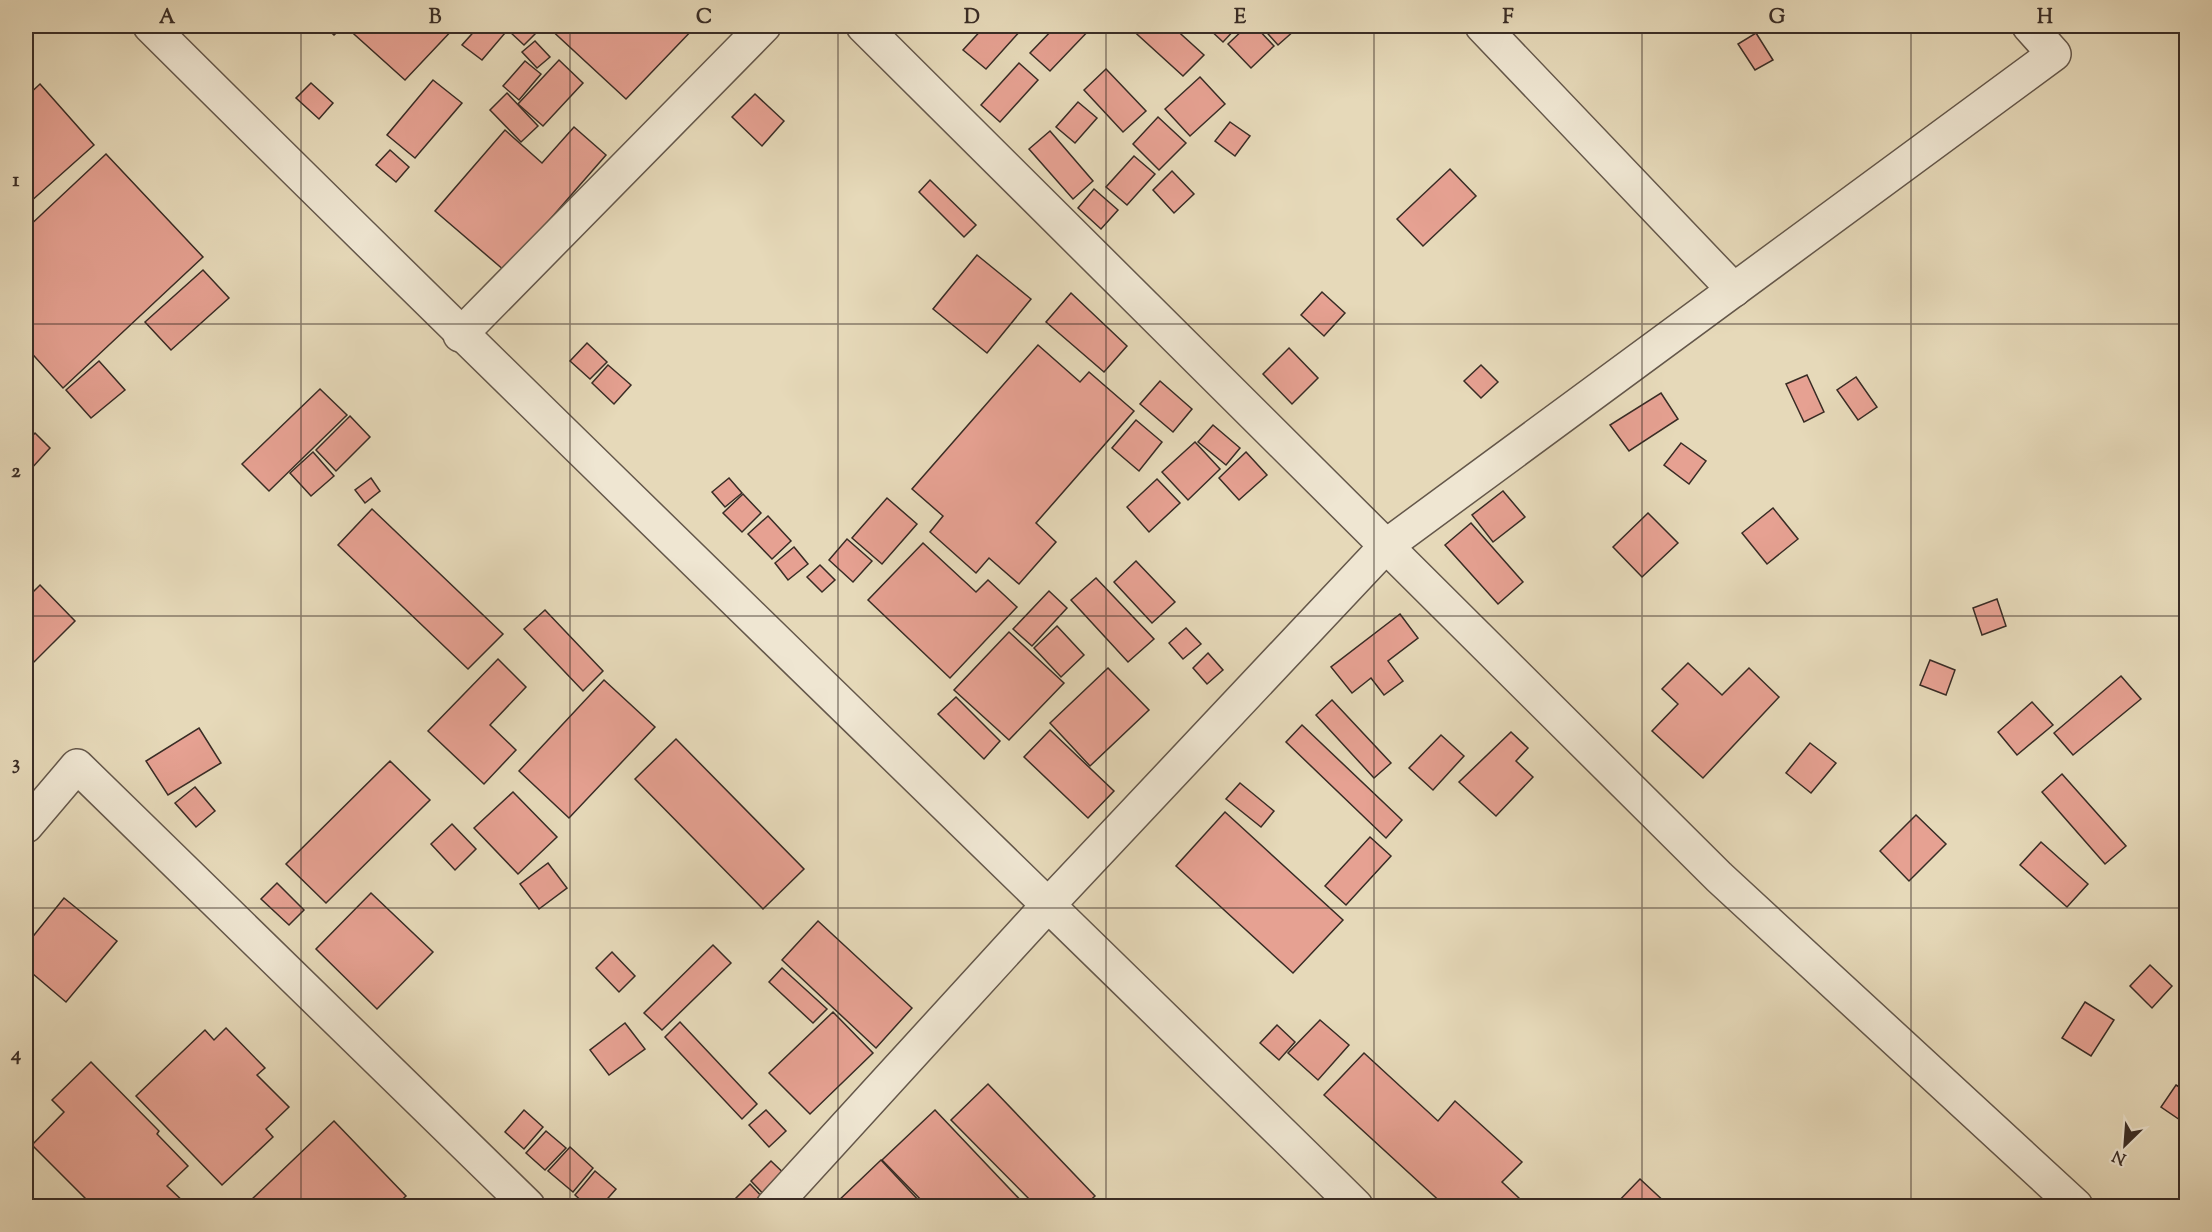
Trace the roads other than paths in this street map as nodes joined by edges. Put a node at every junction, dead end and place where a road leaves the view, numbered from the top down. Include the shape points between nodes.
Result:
1 (150, 26) edge
2 (764, 26) edge
3 (863, 26) edge
4 (1482, 26) edge
5 (2029, 26) edge
6 (1734, 290) junction
7 (460, 335) junction
8 (1386, 546) junction
9 (26, 826) edge
10 (1049, 904) junction
11 (528, 1206) edge
12 (773, 1206) edge
13 (1356, 1206) edge
14 (2076, 1206) edge

1 - 7 street
2 - 7 street
3 - 8 street
4 - 6 street
5 - 6 street via 2054,54
6 - 8 street
7 - 10 street
8 - 10 street
8 - 14 street via 1719,877
9 - 11 street via 77,766
10 - 12 street
10 - 13 street

